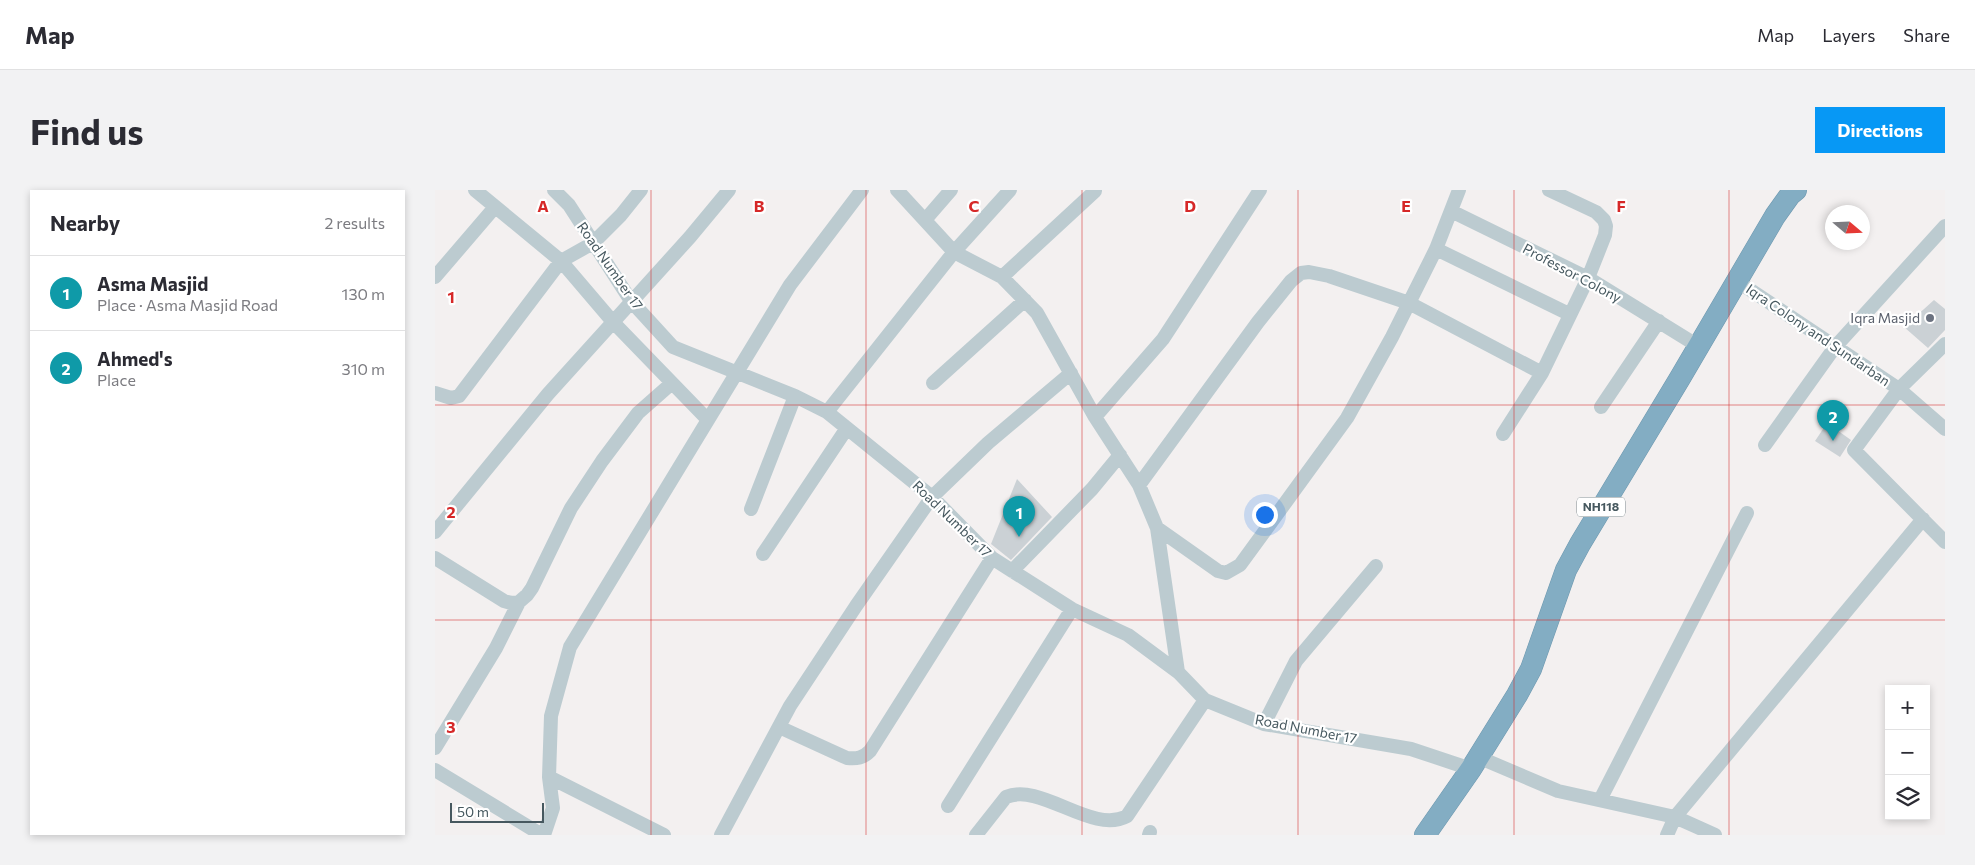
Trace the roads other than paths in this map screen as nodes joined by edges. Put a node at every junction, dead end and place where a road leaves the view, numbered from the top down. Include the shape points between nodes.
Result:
1 (475, 190) edge
2 (554, 190) edge
3 (641, 190) edge
4 (729, 190) edge
5 (862, 190) edge
6 (897, 190) edge
7 (951, 190) edge
8 (1010, 190) edge
9 (1095, 190) edge
10 (1261, 190) edge
11 (1459, 190) edge
12 (1549, 190) edge
13 (1781, 190) edge
14 (1796, 190) edge
15 (495, 207) junction
16 (1451, 211) junction
17 (925, 220) junction
18 (1945, 226) edge
19 (593, 243) junction
20 (1435, 249) junction
21 (954, 252) junction
22 (561, 261) junction
23 (435, 277) edge
24 (1002, 277) junction
25 (1588, 278) junction
26 (1737, 281) junction
27 (1025, 300) junction
28 (631, 301) junction
29 (1409, 303) junction
30 (1569, 314) junction
31 (613, 322) junction
32 (1659, 322) junction
33 (1691, 341) junction
34 (1945, 344) edge
35 (1835, 347) junction
36 (737, 373) junction
37 (1071, 373) junction
38 (1542, 373) junction
39 (672, 383) junction
40 (933, 383) dead end
41 (1899, 389) junction
42 (435, 393) edge
43 (795, 396) junction
44 (1601, 407) dead end
45 (827, 412) junction
46 (1095, 417) junction
47 (709, 420) junction
48 (847, 428) junction
49 (1945, 429) edge
50 (1503, 434) dead end
51 (1765, 445) dead end
52 (1120, 455) junction
53 (1139, 485) junction
54 (932, 497) junction
55 (751, 510) dead end
56 (1747, 513) dead end
57 (1923, 520) junction
58 (1157, 528) junction
59 (435, 532) edge
60 (1945, 542) edge
61 (763, 554) dead end
62 (435, 558) edge
63 (991, 558) junction
64 (1375, 566) dead end
65 (1012, 570) junction
66 (519, 602) junction
67 (1072, 609) junction
68 (1178, 672) junction
69 (1205, 700) junction
70 (1264, 724) junction
71 (779, 727) junction
72 (435, 748) edge
73 (1470, 764) junction
74 (435, 770) edge
75 (549, 777) junction
76 (1600, 800) junction
77 (948, 806) dead end
78 (1675, 817) junction
79 (637, 829) edge
80 (543, 835) edge
81 (664, 835) edge
82 (721, 835) edge
83 (976, 835) edge
84 (1414, 835) edge
85 (1425, 835) edge
86 (1667, 835) edge
87 (1715, 835) edge

1 - 15 street
2 - 19 street, Road Number 17 via 569,205
3 - 19 street
4 - 28 street
5 - 36 street via 790,285
6 - 17 street
7 - 17 street
8 - 21 street
9 - 24 street
10 - 46 street via 1163,339
11 - 16 street
12 - 25 street via 1596,212 1607,226
13 - 33 highway, NH118 via 1759,220
14 - 26 highway, NH118 via 1775,216
15 - 22 street
15 - 23 street
16 - 20 street
16 - 25 street, Professor Colony
17 - 21 street
18 - 35 street
19 - 22 street
19 - 28 street, Road Number 17
20 - 29 street
20 - 30 street
21 - 24 street
21 - 45 street
22 - 31 street
22 - 42 street via 459,396 451,398
24 - 27 street
25 - 30 street
25 - 32 street, Professor Colony
26 - 35 street, Iqra Colony and Sundarban
26 - 73 highway, NH118 via 1580,544 1566,570 1531,669
27 - 37 street via 1037,313
27 - 40 street
28 - 31 street
28 - 36 street, Road Number 17 via 673,347
29 - 38 street
29 - 53 street via 1329,276 1301,272 1257,322
29 - 58 street via 1347,418 1240,565 1226,573 1218,570
30 - 38 street
31 - 39 street
31 - 59 street via 542,401
32 - 33 street, Professor Colony
32 - 44 street
33 - 73 highway, NH118 via 1575,531 1555,573 1532,642
34 - 41 street
35 - 41 street, Iqra Colony and Sundarban
35 - 51 street
36 - 43 street, Road Number 17
36 - 47 street
37 - 46 street
37 - 54 street via 988,443
38 - 50 street
39 - 47 street
39 - 66 street via 638,413 602,460 571,508 533,588
41 - 49 street, Iqra Colony and Sundarban
41 - 57 street via 1854,450
43 - 45 street, Road Number 17
43 - 55 street
45 - 48 street, Road Number 17
46 - 52 street
47 - 75 street via 570,647 551,716
48 - 54 street, Road Number 17
48 - 61 street
52 - 53 street
52 - 65 street
53 - 58 street
54 - 63 street, Road Number 17
54 - 71 street via 856,606
56 - 76 street
57 - 60 street
57 - 78 street
58 - 68 street
62 - 66 street via 504,601
63 - 65 street, Road Number 17
63 - 71 street via 864,756 847,758
64 - 70 street via 1296,661
65 - 67 street, Road Number 17
66 - 72 street via 496,648
67 - 68 street, Road Number 17 via 1128,635
67 - 77 street
68 - 69 street, Road Number 17
69 - 70 street, Road Number 17
69 - 83 street via 1120,822 1096,823 1026,795 1013,794 1006,797
70 - 73 street, Road Number 17 via 1411,749
71 - 82 street
73 - 76 street, Road Number 17 via 1558,791
73 - 84 highway, NH118
73 - 85 highway, NH118
74 - 80 street
75 - 79 street
75 - 80 street via 553,808
76 - 78 street, Road Number 17
78 - 86 street
78 - 87 street, Road Number 17
79 - 81 street

